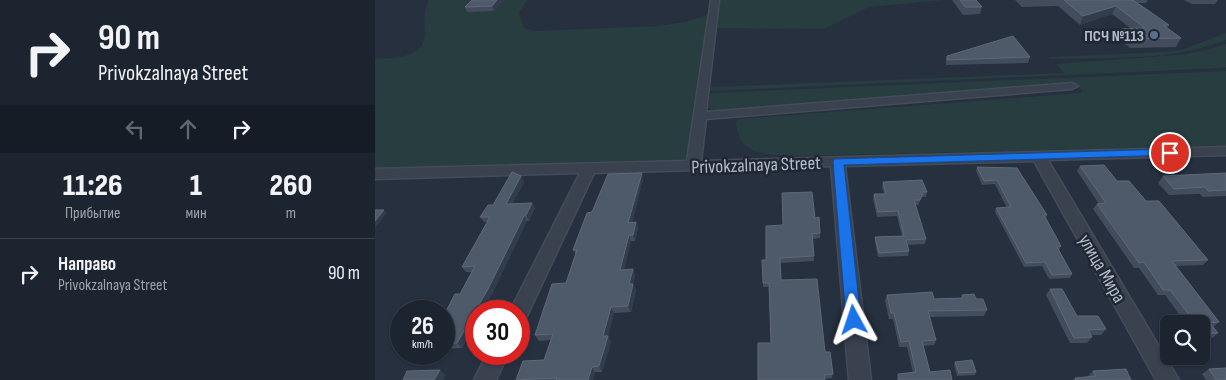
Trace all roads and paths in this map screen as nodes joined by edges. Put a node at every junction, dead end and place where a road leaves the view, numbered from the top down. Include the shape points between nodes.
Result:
1 (715, 0) edge
2 (1072, 86) dead end
3 (699, 116) junction
4 (1226, 151) edge
5 (1038, 156) junction
6 (838, 162) junction
7 (693, 166) junction
8 (589, 169) junction
9 (375, 174) edge
10 (525, 300) edge
11 (492, 365) edge
12 (485, 380) edge
13 (859, 380) edge
14 (1168, 380) edge

1 - 3 street
2 - 3 street
3 - 7 street
4 - 5 street, Privokzalnaya Street
5 - 6 street, Privokzalnaya Street
5 - 14 street, улица Мира
6 - 7 street, Privokzalnaya Street
6 - 13 street
7 - 8 street, Privokzalnaya Street
8 - 9 street, Privokzalnaya Street
8 - 10 street
11 - 12 street

